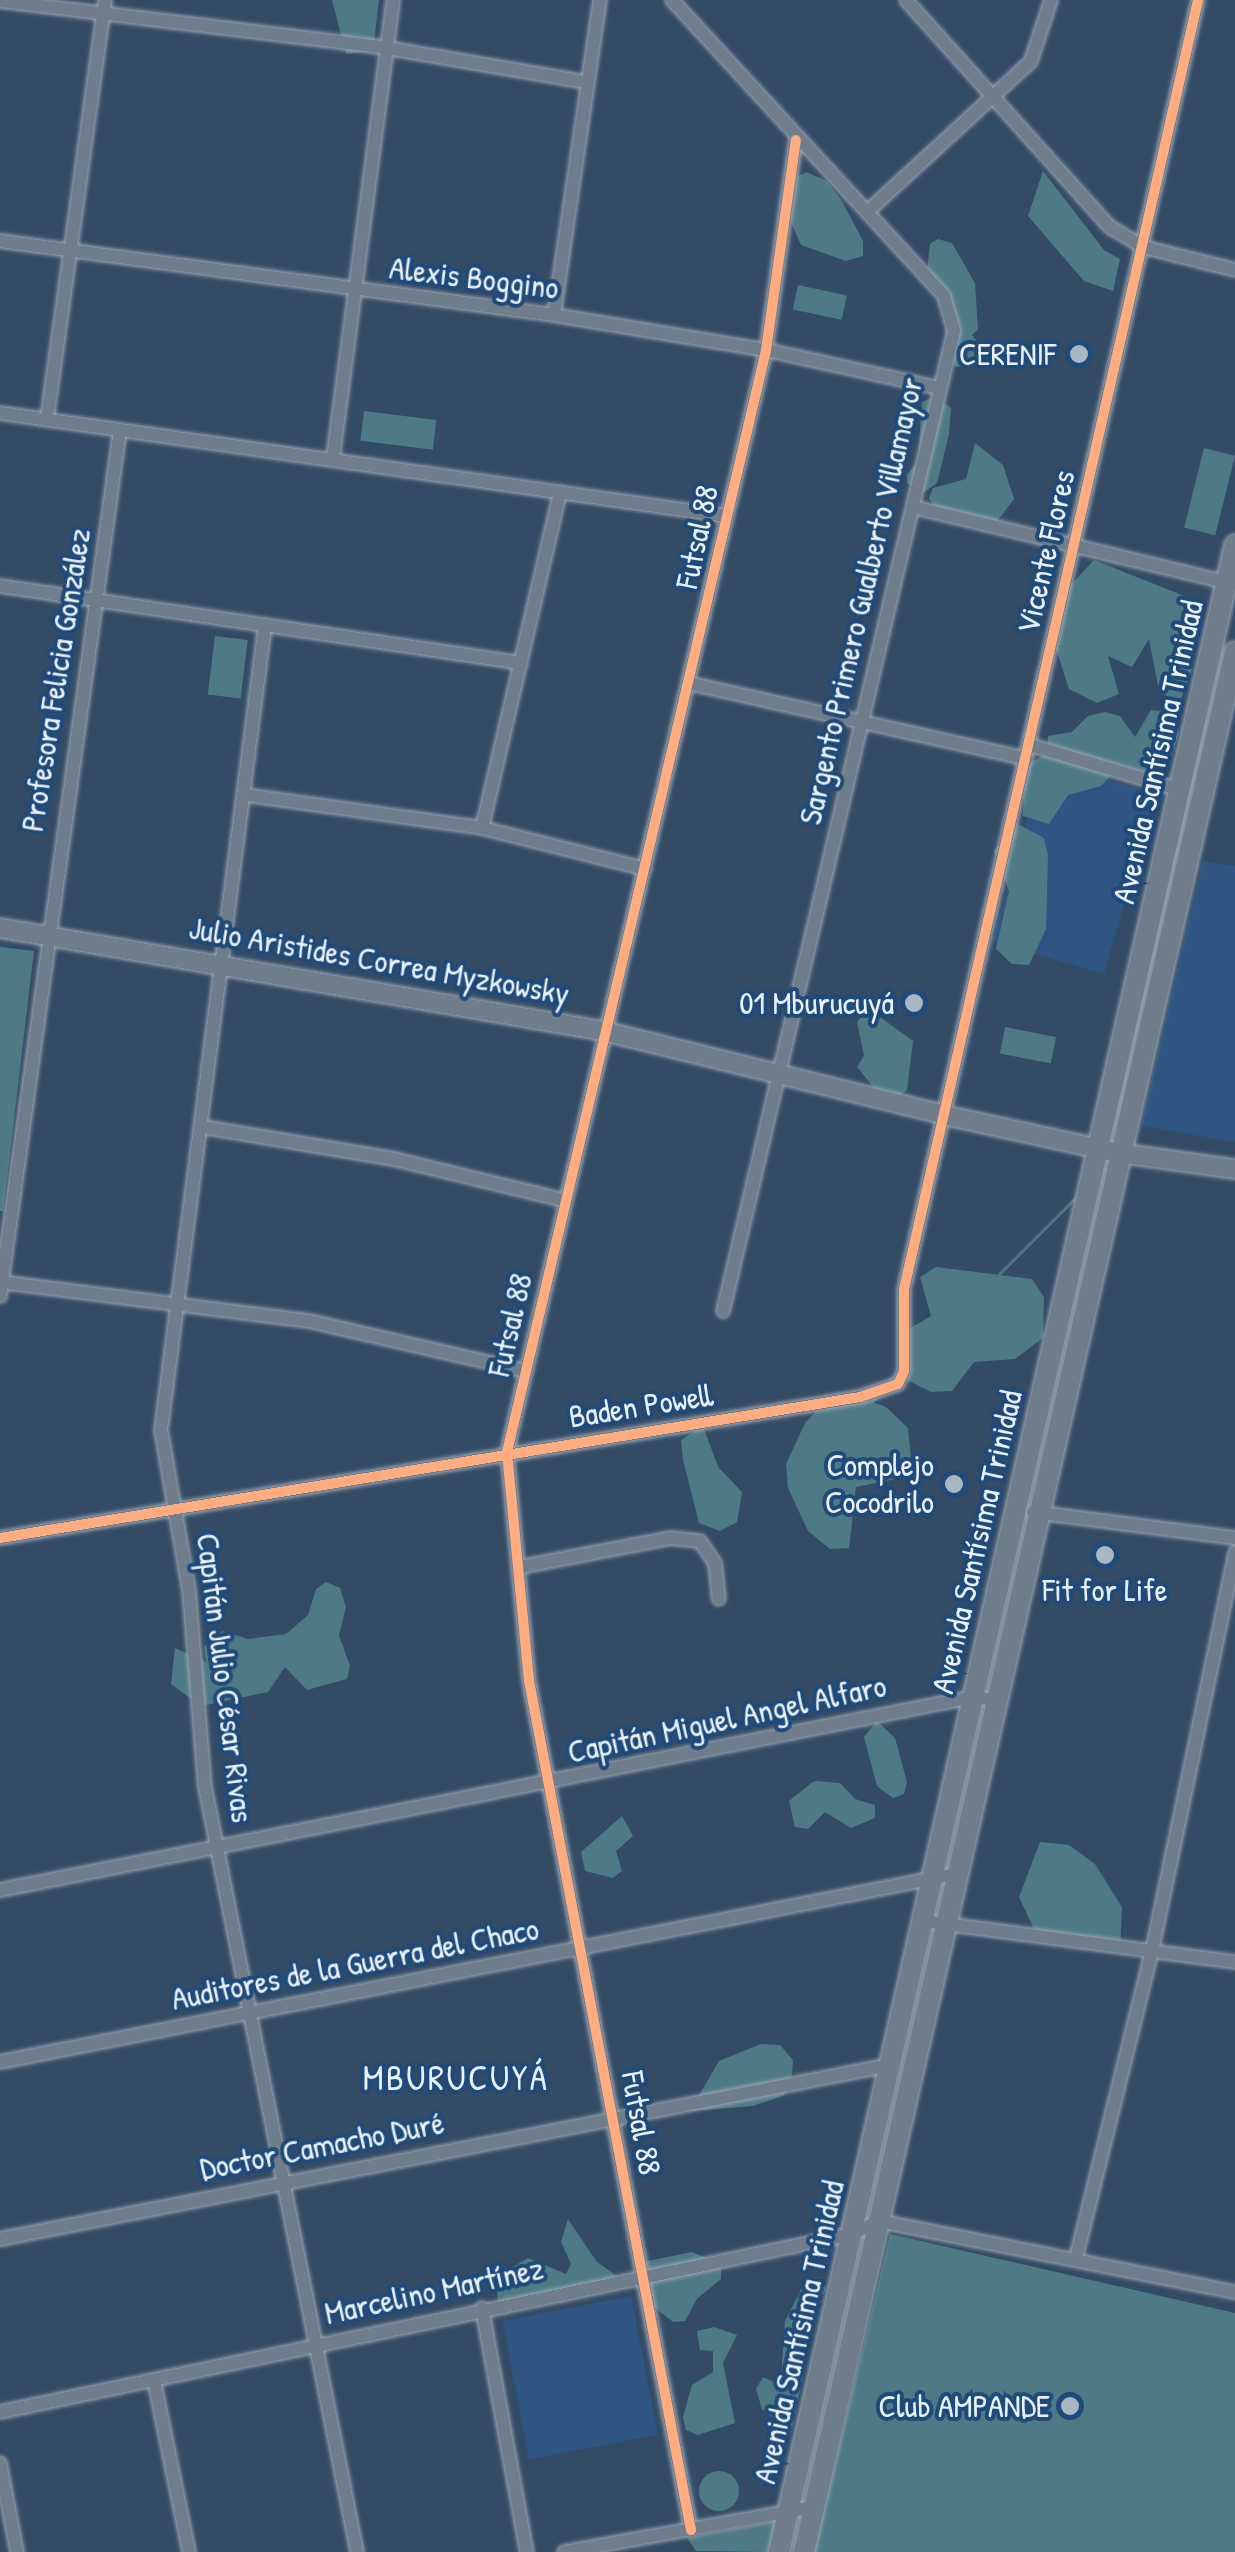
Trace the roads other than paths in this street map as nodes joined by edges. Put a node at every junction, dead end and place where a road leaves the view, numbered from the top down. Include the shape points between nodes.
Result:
1 (393, 0) edge
2 (600, 0) edge
3 (672, 0) edge
4 (906, 0) edge
5 (1051, 0) edge
6 (1198, 0) edge
7 (0, 1) edge
8 (104, 7) edge
9 (387, 48) junction
10 (586, 82) junction
11 (993, 99) junction
12 (796, 140) junction
13 (867, 212) junction
14 (0, 241) edge
15 (71, 248) junction
16 (1142, 248) junction
17 (1235, 270) edge
18 (354, 291) junction
19 (554, 315) junction
20 (766, 350) junction
21 (939, 388) junction
22 (0, 413) edge
23 (47, 418) junction
24 (120, 430) junction
25 (333, 458) junction
26 (560, 492) junction
27 (913, 507) junction
28 (726, 516) junction
29 (1071, 545) junction
30 (1235, 545) edge
31 (1226, 582) junction
32 (0, 586) edge
33 (97, 601) junction
34 (265, 626) junction
35 (1235, 652) edge
36 (521, 663) junction
37 (692, 684) junction
38 (1202, 690) junction
39 (1230, 696) edge
40 (862, 725) junction
41 (1030, 744) junction
42 (1027, 760) junction
43 (1180, 790) junction
44 (245, 795) junction
45 (482, 828) junction
46 (645, 869) junction
47 (0, 928) edge
48 (46, 934) junction
49 (220, 964) junction
50 (603, 1031) junction
51 (775, 1072) junction
52 (944, 1115) junction
53 (203, 1127) junction
54 (1096, 1148) junction
55 (1119, 1153) junction
56 (1235, 1169) edge
57 (564, 1200) junction
58 (1, 1286) edge
59 (176, 1301) junction
60 (723, 1311) dead end
61 (1058, 1319) junction
62 (1080, 1326) junction
63 (526, 1371) junction
64 (507, 1452) junction
65 (1015, 1509) junction
66 (176, 1512) junction
67 (1038, 1512) junction
68 (0, 1538) edge
69 (1235, 1538) edge
70 (1235, 1553) edge
71 (520, 1567) junction
72 (718, 1599) dead end
73 (972, 1697) junction
74 (995, 1700) junction
75 (552, 1783) junction
76 (218, 1844) junction
77 (956, 1874) junction
78 (932, 1878) junction
79 (0, 1890) edge
80 (922, 1921) junction
81 (946, 1922) junction
82 (583, 1946) junction
83 (1152, 1950) junction
84 (1235, 1962) edge
85 (255, 2012) junction
86 (0, 2062) edge
87 (890, 2065) junction
88 (615, 2118) junction
89 (286, 2180) junction
90 (878, 2221) junction
91 (852, 2234) junction
92 (0, 2238) edge
93 (1076, 2258) junction
94 (643, 2275) junction
95 (1235, 2292) edge
96 (482, 2308) junction
97 (319, 2345) junction
98 (154, 2380) junction
99 (0, 2412) edge
100 (0, 2463) edge
101 (814, 2507) junction
102 (788, 2512) junction
103 (692, 2530) junction
104 (17, 2552) edge
105 (188, 2552) edge
106 (357, 2552) edge
107 (527, 2552) edge
108 (564, 2552) edge
109 (779, 2552) edge
110 (804, 2552) edge

1 - 9 street
2 - 10 street
3 - 12 street, Sargento Primero Gualberto Villamayor
4 - 11 street
5 - 11 street via 1030,60
6 - 16 street, Vicente Flores
7 - 8 street
8 - 9 street
8 - 15 street
9 - 10 street
9 - 18 street
10 - 19 street
11 - 13 street
11 - 16 street via 1110,227
12 - 13 street, Sargento Primero Gualberto Villamayor
12 - 20 street, Futsal 88
13 - 21 street, Sargento Primero Gualberto Villamayor via 952,313 954,331
14 - 15 street, Alexis Boggino
15 - 18 street, Alexis Boggino
15 - 23 street
16 - 17 street
16 - 29 street, Vicente Flores
18 - 19 street, Alexis Boggino
18 - 25 street
19 - 20 street, Alexis Boggino
20 - 21 street, Alexis Boggino
20 - 28 street, Futsal 88
21 - 27 street, Sargento Primero Gualberto Villamayor
22 - 23 street
23 - 24 street
24 - 25 street
24 - 33 street, Profesora Felicia González
25 - 26 street
26 - 28 street
26 - 36 street
27 - 29 street
27 - 40 street, Sargento Primero Gualberto Villamayor
28 - 37 street, Futsal 88
29 - 31 street
29 - 41 street, Vicente Flores
30 - 31 main road, Avenida Santísima Trinidad
31 - 38 main road, Avenida Santísima Trinidad
32 - 33 street
33 - 34 street
33 - 48 street, Profesora Felicia González
34 - 36 street
34 - 44 street, Capitán Julio César Rivas
35 - 39 main road, Avenida Santísima Trinidad
36 - 45 street
37 - 40 street
37 - 46 street, Futsal 88
38 - 39 street
38 - 43 main road, Avenida Santísima Trinidad
39 - 55 main road, Avenida Santísima Trinidad
40 - 42 street
40 - 51 street, Sargento Primero Gualberto Villamayor
41 - 42 street, Vicente Flores
41 - 43 street
42 - 52 street, Vicente Flores
43 - 54 main road, Avenida Santísima Trinidad
44 - 45 street
44 - 49 street, Capitán Julio César Rivas
45 - 46 street
46 - 50 street, Futsal 88
47 - 48 street, Julio Aristides Correa Myzkowsky
48 - 49 street, Julio Aristides Correa Myzkowsky
48 - 58 street, Profesora Felicia González
49 - 50 street, Julio Aristides Correa Myzkowsky
49 - 53 street, Capitán Julio César Rivas
50 - 51 street, Julio Aristides Correa Myzkowsky
50 - 57 street, Futsal 88
51 - 52 street, Julio Aristides Correa Myzkowsky
51 - 60 street, Sargento Primero Gualberto Villamayor
52 - 54 street, Julio Aristides Correa Myzkowsky
52 - 64 street, Baden Powell via 902,1303 904,1371 898,1384 860,1398
53 - 57 street via 394,1159
53 - 59 street, Capitán Julio César Rivas
54 - 55 street, Julio Aristides Correa Myzkowsky
54 - 61 main road, Avenida Santísima Trinidad
55 - 56 street
55 - 62 main road, Avenida Santísima Trinidad
57 - 63 street, Futsal 88
58 - 59 street
59 - 63 street via 309,1321
59 - 66 street, Capitán Julio César Rivas via 160,1400
61 - 62 main road
61 - 65 main road, Avenida Santísima Trinidad
62 - 67 main road, Avenida Santísima Trinidad
63 - 64 street, Futsal 88
64 - 66 street, Baden Powell
64 - 71 street, Futsal 88
65 - 67 street
65 - 73 main road, Avenida Santísima Trinidad
66 - 68 street, Baden Powell
66 - 76 street, Capitán Julio César Rivas via 205,1788
67 - 69 street
67 - 74 main road, Avenida Santísima Trinidad
70 - 83 street
71 - 72 street via 670,1538 700,1542 715,1563
71 - 75 street, Futsal 88 via 530,1681
73 - 74 street, Capitán Miguel Angel Alfaro
73 - 75 street, Capitán Miguel Angel Alfaro
73 - 78 main road, Avenida Santísima Trinidad
74 - 77 main road, Avenida Santísima Trinidad
75 - 76 street, Capitán Miguel Angel Alfaro
75 - 82 street, Futsal 88
76 - 79 street, Capitán Miguel Angel Alfaro
76 - 85 street, Capitán Julio César Rivas
77 - 78 street, Auditores de la Guerra del Chaco
77 - 81 main road, Avenida Santísima Trinidad
78 - 80 main road, Avenida Santísima Trinidad
78 - 82 street, Auditores de la Guerra del Chaco
80 - 81 street
80 - 87 main road, Avenida Santísima Trinidad
81 - 83 street
81 - 90 main road, Avenida Santísima Trinidad
82 - 85 street, Auditores de la Guerra del Chaco
82 - 88 street, Futsal 88
83 - 84 street
83 - 93 street
85 - 86 street, Auditores de la Guerra del Chaco
85 - 89 street, Capitán Julio César Rivas
87 - 88 street, Doctor Camacho Duré
87 - 91 main road, Avenida Santísima Trinidad
88 - 89 street, Doctor Camacho Duré
88 - 94 street, Futsal 88
89 - 92 street, Doctor Camacho Duré
89 - 97 street, Capitán Julio César Rivas
90 - 91 street, Marcelino Martínez
90 - 93 street
90 - 101 main road, Avenida Santísima Trinidad
91 - 94 street, Marcelino Martínez
91 - 102 main road, Avenida Santísima Trinidad
93 - 95 street
94 - 96 street, Marcelino Martínez
94 - 103 street, Futsal 88
96 - 97 street, Marcelino Martínez
96 - 107 street
97 - 98 street, Marcelino Martínez
97 - 106 street, Capitán Julio César Rivas
98 - 99 street, Marcelino Martínez
98 - 105 street
100 - 104 street
101 - 102 street
101 - 110 main road, Avenida Santísima Trinidad
102 - 103 street
102 - 109 main road, Avenida Santísima Trinidad
103 - 108 street

